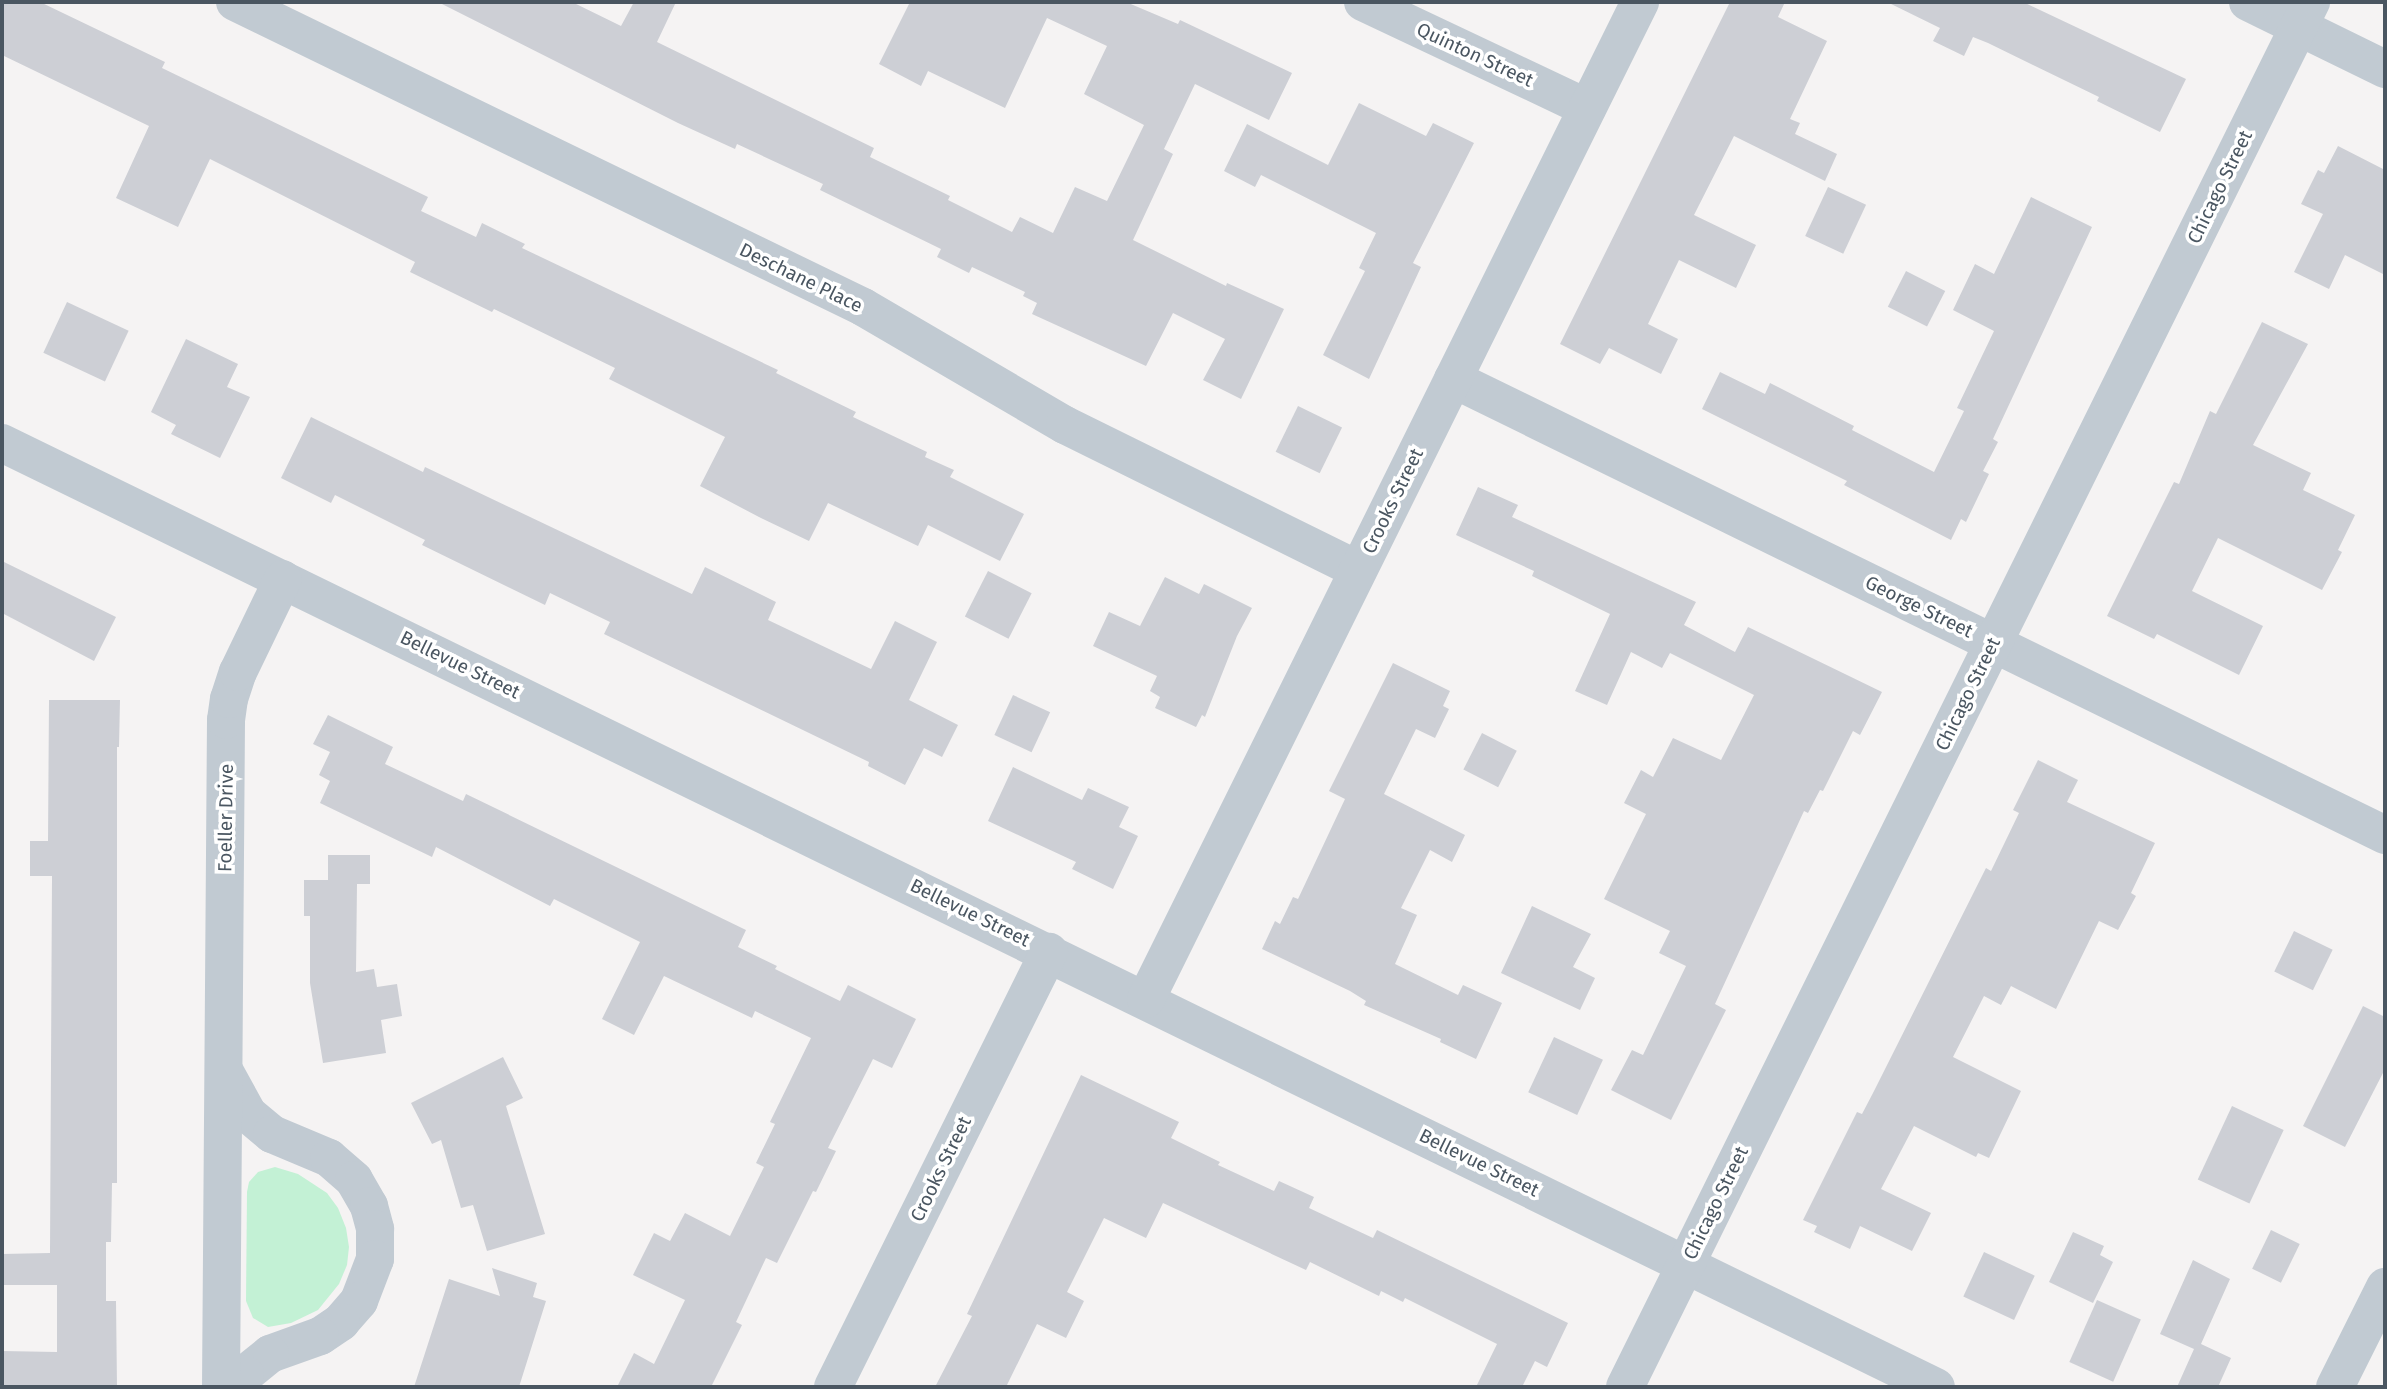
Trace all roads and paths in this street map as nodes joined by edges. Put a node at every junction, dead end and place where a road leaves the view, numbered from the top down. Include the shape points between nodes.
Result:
1 (235, 2) edge
2 (1363, 2) edge
3 (1640, 2) edge
4 (2248, 2) edge
5 (2305, 14) edge
6 (2385, 69) edge
7 (1587, 108) junction
8 (1453, 379) junction
9 (2, 443) edge
10 (1358, 570) junction
11 (283, 579) junction
12 (1993, 643) junction
13 (2385, 835) edge
14 (1049, 952) junction
15 (1146, 999) junction
16 (223, 1068) junction
17 (1686, 1264) junction
18 (2385, 1287) edge
19 (221, 1387) edge
20 (238, 1387) edge
21 (833, 1387) edge
22 (1625, 1387) edge
23 (1936, 1387) edge
24 (2335, 1387) edge

1 - 10 street, Deschane Place via 863,307 1065,425
2 - 7 street, Quinton Street
3 - 7 street, Crooks Street
4 - 5 street
5 - 6 street
5 - 12 street, Chicago Street
7 - 8 street, Crooks Street
8 - 10 street, Crooks Street
8 - 12 street, George Street
9 - 11 street, Bellevue Street
10 - 15 street, Crooks Street
11 - 14 street, Bellevue Street
11 - 16 street, Foeller Drive via 229,699
12 - 13 street, George Street
12 - 17 street, Chicago Street
14 - 15 street, Bellevue Street
14 - 21 street, Crooks Street
15 - 17 street, Bellevue Street
16 - 19 street, Foeller Drive
16 - 20 street, Foeller Drive via 248,1114 272,1134 329,1158 354,1180 369,1206 375,1229 375,1259 359,1301 341,1322 320,1336 270,1354 245,1374
17 - 22 street, Chicago Street
17 - 23 street, Bellevue Street
18 - 24 street

